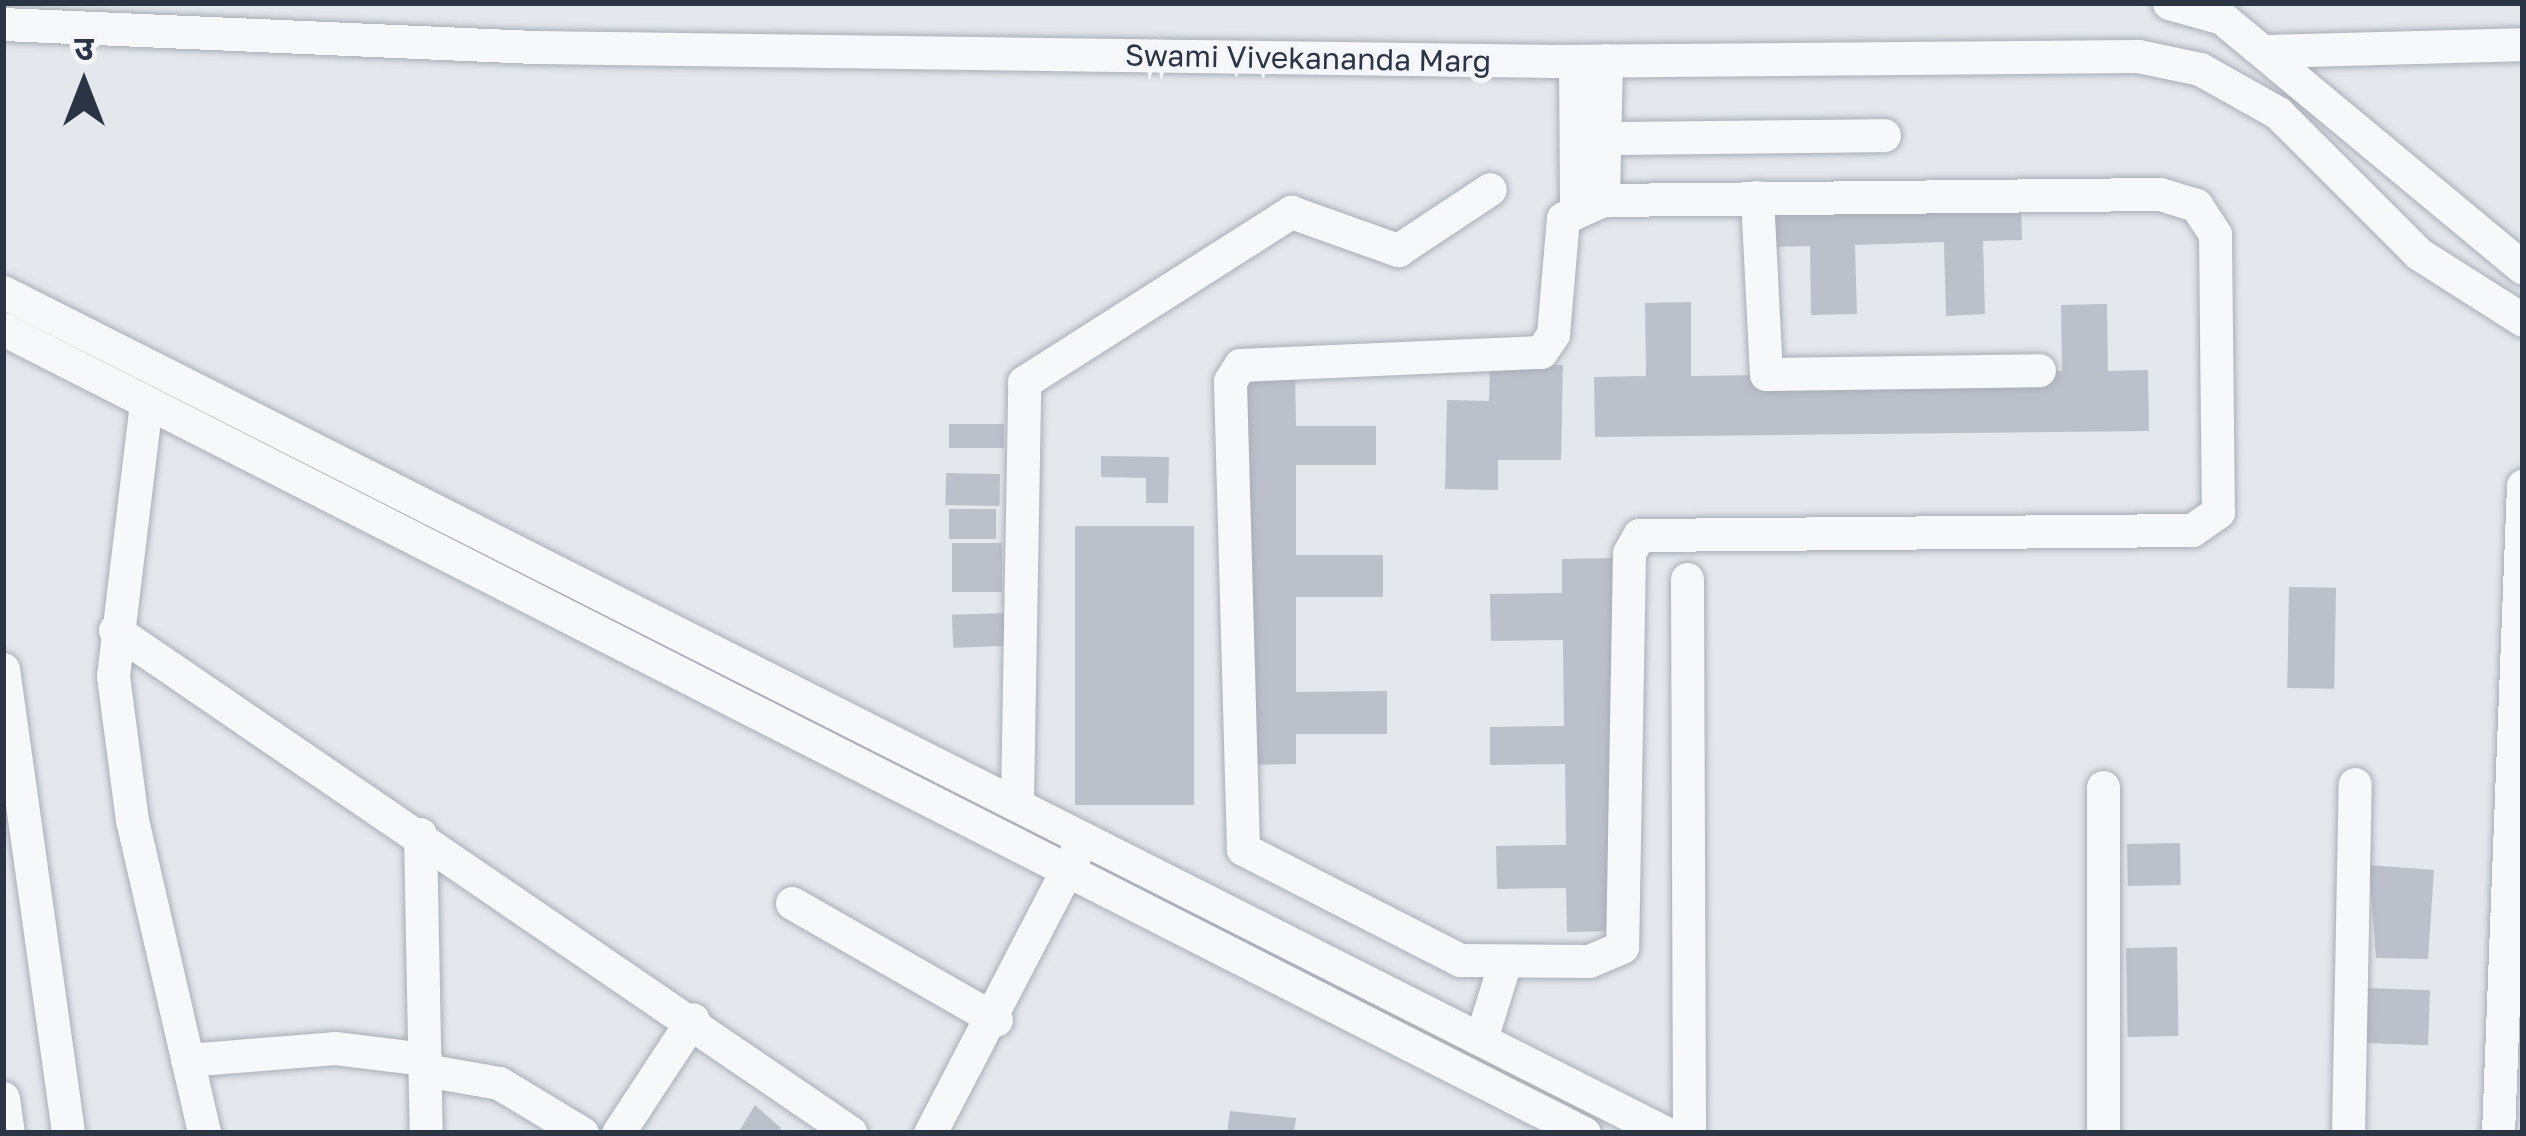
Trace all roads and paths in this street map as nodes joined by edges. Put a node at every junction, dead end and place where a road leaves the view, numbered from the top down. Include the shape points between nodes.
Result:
1 (2169, 3) edge
2 (2223, 11) edge
3 (3, 24) edge
4 (2523, 44) edge
5 (2264, 51) junction
6 (1590, 61) junction
7 (2212, 75) junction
8 (1884, 135) dead end
9 (1610, 138) junction
10 (1490, 189) dead end
11 (1757, 197) junction
12 (1590, 205) junction
13 (2523, 268) edge
14 (3, 292) edge
15 (2523, 320) edge
16 (3, 329) edge
17 (2039, 370) dead end
18 (146, 403) junction
19 (2523, 485) edge
20 (1687, 579) dead end
21 (115, 630) junction
22 (3, 669) edge
23 (2355, 784) dead end
24 (2103, 787) dead end
25 (1017, 800) junction
26 (420, 834) junction
27 (1085, 834) junction
28 (1068, 872) junction
29 (792, 903) dead end
30 (1505, 962) junction
31 (693, 1019) junction
32 (996, 1020) junction
33 (1481, 1039) junction
34 (187, 1060) junction
35 (424, 1065) junction
36 (3, 1098) edge
37 (1529, 1119) edge
38 (8, 1133) edge
39 (68, 1133) edge
40 (204, 1133) edge
41 (426, 1133) edge
42 (582, 1133) edge
43 (618, 1133) edge
44 (851, 1133) edge
45 (930, 1133) edge
46 (1584, 1133) edge
47 (1666, 1133) edge
48 (1689, 1133) edge
49 (2103, 1133) edge
50 (2348, 1133) edge
51 (2498, 1133) edge

1 - 2 street
2 - 5 street
2 - 7 street
3 - 6 street, Swami Vivekananda Marg via 535,47
4 - 5 street
5 - 13 street
6 - 7 street, Swami Vivekananda Marg via 2115,56
6 - 9 street
6 - 12 street
7 - 15 street, Swami Vivekananda Marg via 2278,113 2419,254
8 - 9 street
9 - 12 street
10 - 25 street via 1399,250 1313,211 1291,212 1024,382
11 - 12 street
11 - 17 street via 1766,374
11 - 30 street via 2160,194 2196,205 2218,252 2218,512 2192,530 1639,535 1629,553 1626,936 1589,961
12 - 30 street via 1559,227 1553,334 1540,352 1247,363 1231,381 1238,841 1444,956
14 - 25 street
16 - 18 street
18 - 21 street
18 - 28 street
19 - 51 street
20 - 48 street
21 - 26 street
21 - 34 street via 132,820
22 - 39 street
23 - 50 street
24 - 49 street
25 - 27 street
26 - 31 street
26 - 35 street
27 - 28 street
27 - 33 street
28 - 32 street
28 - 37 street
29 - 32 street
30 - 33 street
31 - 43 street
31 - 44 street
32 - 45 street
33 - 47 street
34 - 35 street via 335,1048
34 - 40 street
35 - 41 street
35 - 42 street via 499,1083
36 - 38 street
37 - 46 street

